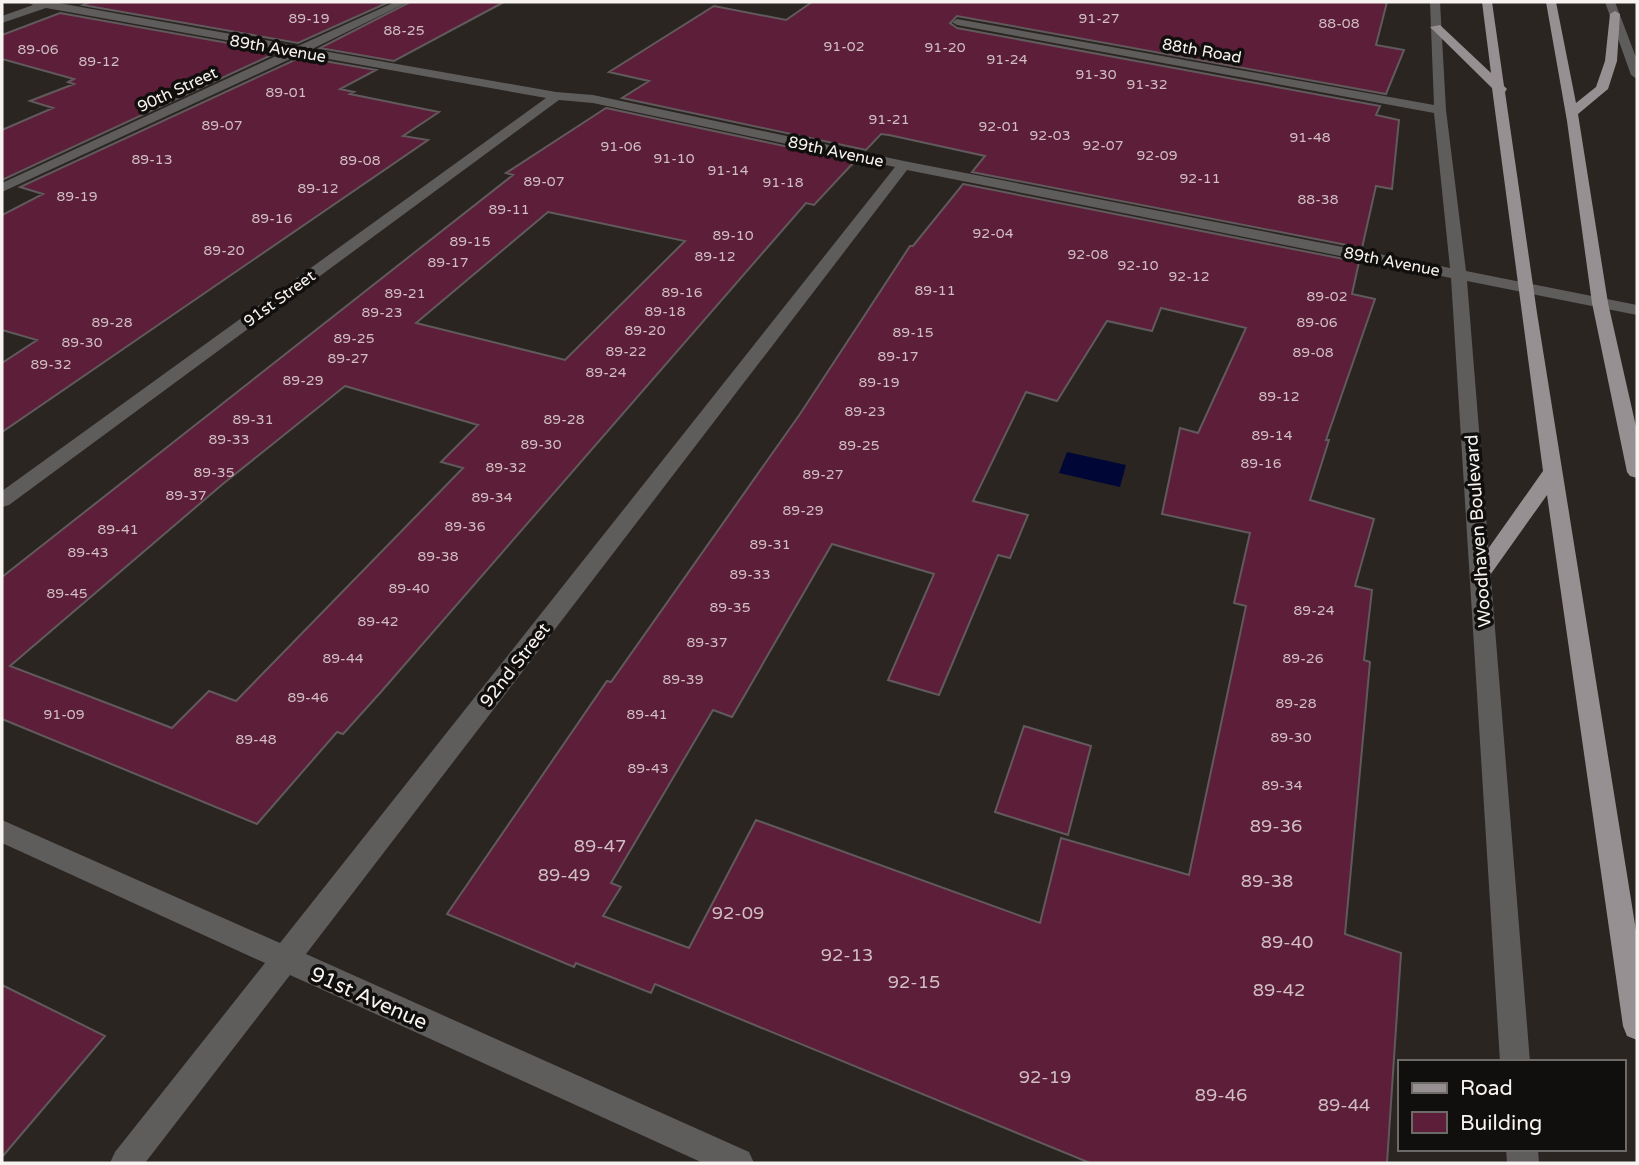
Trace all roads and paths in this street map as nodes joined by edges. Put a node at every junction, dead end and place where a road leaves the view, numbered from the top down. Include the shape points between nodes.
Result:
1 (403, 2) edge
2 (1435, 2) edge
3 (1487, 2) edge
4 (1551, 2) edge
5 (1610, 2) edge
6 (43, 3) edge
7 (1615, 14) junction
8 (2, 20) edge
9 (957, 22) dead end
10 (1436, 27) junction
11 (296, 51) junction
12 (1637, 75) edge
13 (1501, 89) junction
14 (556, 96) junction
15 (1440, 110) junction
16 (1571, 113) junction
17 (904, 165) junction
18 (2, 188) edge
19 (1460, 275) junction
20 (1526, 288) junction
21 (1600, 303) junction
22 (1637, 310) edge
23 (1632, 427) edge
24 (1553, 472) junction
25 (1637, 472) edge
26 (2, 500) edge
27 (1481, 573) junction
28 (2, 831) edge
29 (285, 961) junction
30 (1637, 1026) edge
31 (1516, 1060) edge
32 (126, 1163) edge
33 (738, 1163) edge

1 - 11 street, 90th Street
2 - 10 street, Woodhaven Boulevard
3 - 13 main road
4 - 16 main road
5 - 7 street
6 - 8 street
6 - 11 street, 89th Avenue
7 - 12 street
7 - 16 main road via 1611,61 1602,89
9 - 15 street, 88th Road
10 - 13 main road
10 - 15 street, Woodhaven Boulevard
11 - 14 street, 89th Avenue
11 - 18 street, 90th Street
13 - 20 main road
14 - 17 street, 89th Avenue via 593,99
14 - 26 street, 91st Street
15 - 19 street, Woodhaven Boulevard
16 - 21 main road
17 - 19 street, 89th Avenue
17 - 29 street, 92nd Street
19 - 20 street, 89th Avenue
19 - 27 street, Woodhaven Boulevard
20 - 21 street, 89th Avenue
20 - 24 main road
21 - 22 street, 89th Avenue
21 - 23 main road
23 - 25 main road
24 - 27 main road
24 - 30 main road
27 - 31 street, Woodhaven Boulevard
28 - 29 street, 91st Avenue
29 - 32 street, 92nd Street
29 - 33 street, 91st Avenue

